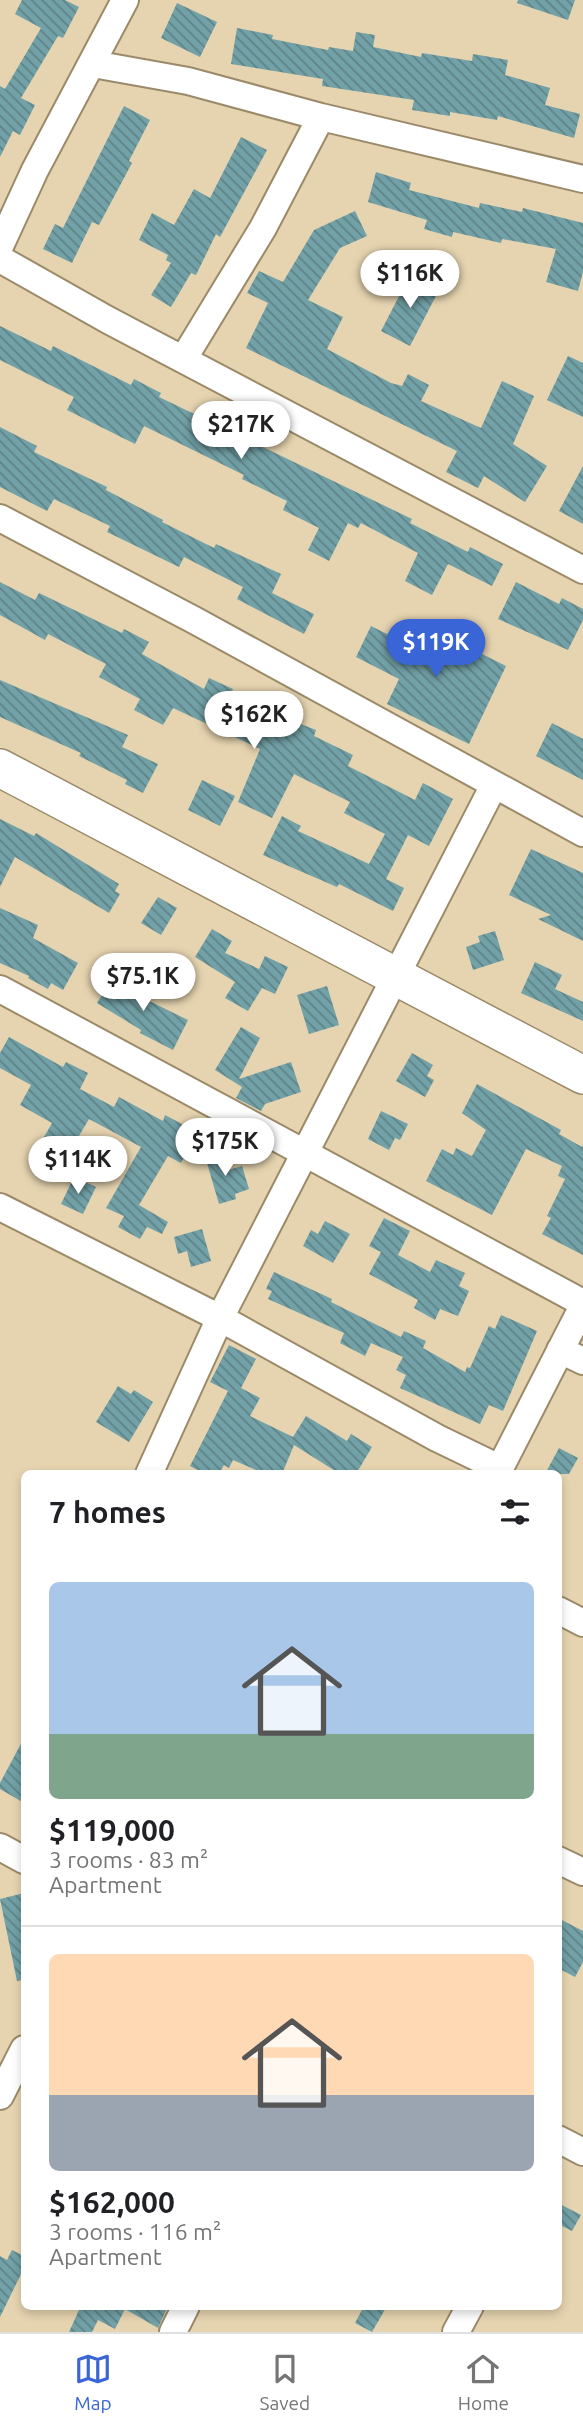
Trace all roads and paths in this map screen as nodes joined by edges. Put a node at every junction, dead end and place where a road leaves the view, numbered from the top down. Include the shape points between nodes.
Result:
1 (125, 0) edge
2 (93, 64) junction
3 (321, 117) junction
4 (583, 179) edge
5 (0, 246) edge
6 (0, 259) edge
7 (184, 358) junction
8 (0, 518) edge
9 (583, 570) edge
10 (0, 768) edge
11 (493, 787) junction
12 (583, 833) edge
13 (396, 979) junction
14 (0, 989) edge
15 (583, 1075) edge
16 (306, 1155) junction
17 (0, 1208) edge
18 (583, 1305) edge
19 (220, 1318) junction
20 (572, 1355) edge
21 (151, 1470) edge
22 (496, 1470) edge
23 (499, 1470) edge
24 (562, 1612) edge
25 (583, 1623) edge
26 (0, 1847) edge
27 (21, 1858) edge
28 (562, 1862) edge
29 (583, 1872) edge
30 (21, 2055) edge
31 (0, 2096) edge
32 (562, 2142) edge
33 (583, 2152) edge
34 (184, 2310) edge
35 (468, 2310) edge
36 (173, 2332) edge
37 (456, 2332) edge

1 - 2 street
2 - 3 street via 188,81
2 - 5 street
3 - 4 street
3 - 7 street via 263,228
6 - 7 street
7 - 9 street
8 - 11 street
10 - 13 street
11 - 12 street
11 - 13 street
13 - 15 street
13 - 16 street
14 - 16 street
16 - 18 street
16 - 19 street
17 - 19 street
18 - 20 street
19 - 21 street
19 - 22 street
20 - 23 street
24 - 25 street
26 - 27 street
28 - 29 street
30 - 31 street
32 - 33 street
34 - 36 street
35 - 37 street

